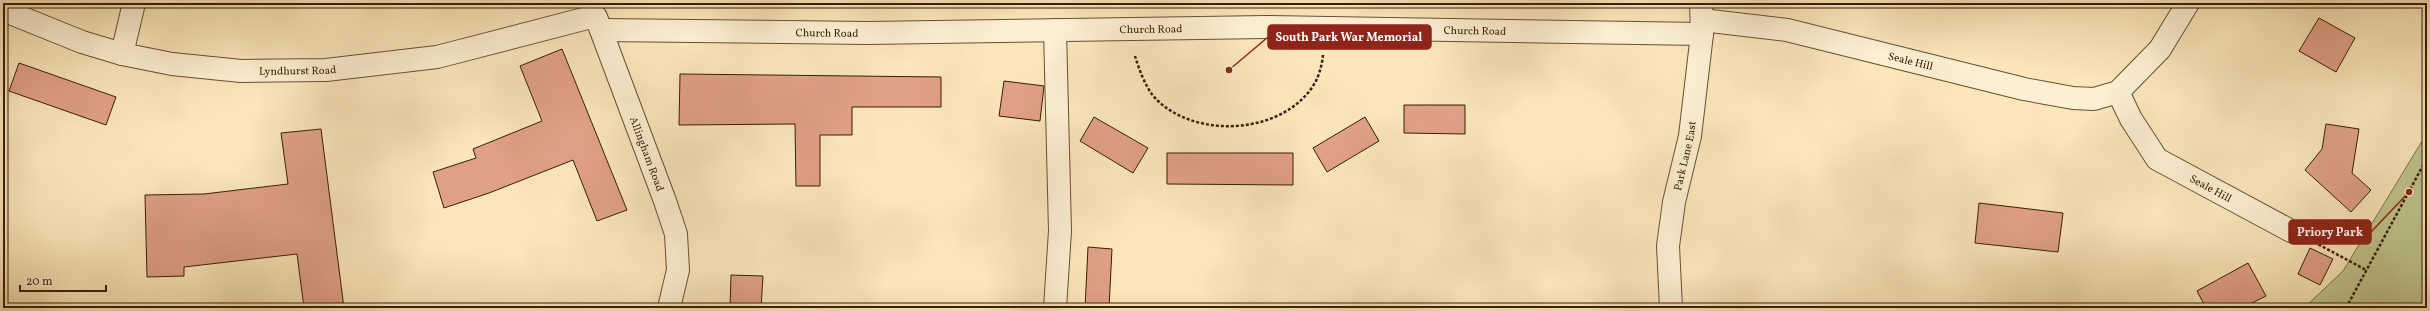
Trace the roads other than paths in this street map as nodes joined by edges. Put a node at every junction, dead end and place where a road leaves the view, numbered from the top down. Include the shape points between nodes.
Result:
1 (134, 3) edge
2 (2188, 3) edge
3 (3, 10) edge
4 (595, 16) edge
5 (1701, 19) edge
6 (1055, 30) junction
7 (122, 54) junction
8 (2118, 92) junction
9 (2291, 231) road end
10 (669, 308) edge
11 (1055, 308) edge
12 (1671, 308) edge

1 - 7 street
2 - 8 street, Seale Hill via 2160,49
3 - 7 street, Lyndhurst Road via 82,42
4 - 6 street, Church Road via 868,33
4 - 7 street, Lyndhurst Road via 437,57 326,70 241,71 172,64
4 - 10 street, Allingham Road via 676,234 678,270
5 - 6 street, Church Road via 1328,28
5 - 8 street, Seale Hill via 1787,30 2060,96 2094,99
5 - 12 street, Park Lane East via 1690,136 1674,202 1669,238
6 - 11 street via 1060,231
8 - 9 street, Seale Hill via 2131,119 2157,159

